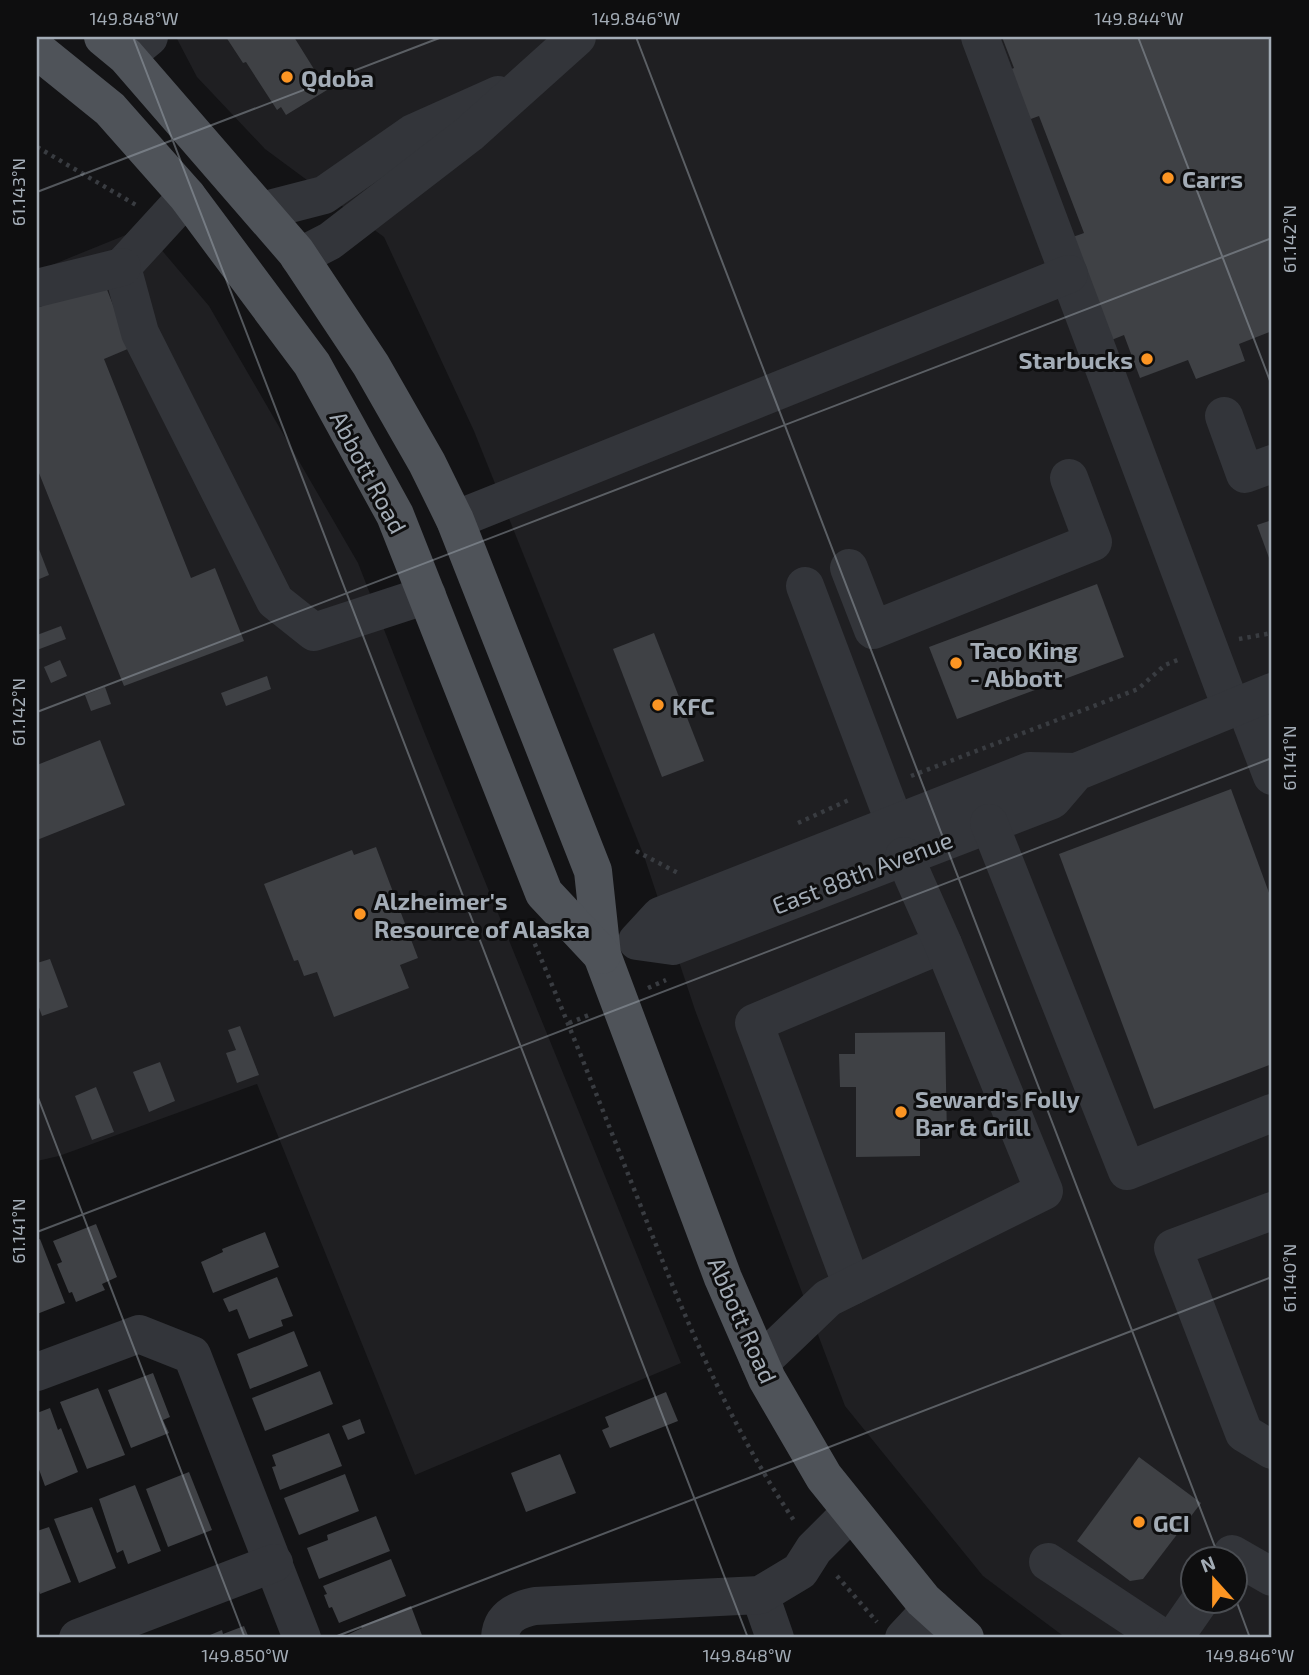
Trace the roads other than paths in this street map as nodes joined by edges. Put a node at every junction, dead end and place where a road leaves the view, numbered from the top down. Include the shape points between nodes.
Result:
1 (577, 37) edge
2 (980, 37) edge
3 (126, 43) edge
4 (37, 50) edge
5 (526, 83) junction
6 (110, 109) junction
7 (187, 196) junction
8 (262, 211) junction
9 (297, 254) junction
10 (122, 267) junction
11 (1069, 274) junction
12 (37, 288) edge
13 (1224, 416) dead end
14 (1272, 464) edge
15 (1069, 478) dead end
16 (454, 520) junction
17 (849, 568) dead end
18 (805, 586) dead end
19 (427, 595) junction
20 (1249, 701) edge
21 (1076, 772) junction
22 (1272, 776) edge
23 (989, 823) junction
24 (900, 840) junction
25 (943, 944) junction
26 (619, 948) junction
27 (1272, 1113) edge
28 (1272, 1211) edge
29 (852, 1286) junction
30 (760, 1363) junction
31 (37, 1372) edge
32 (1272, 1450) edge
33 (851, 1512) junction
34 (1048, 1562) dead end
35 (274, 1563) junction
36 (1250, 1564) edge
37 (1272, 1577) edge
38 (760, 1595) junction
39 (932, 1608) junction
40 (1189, 1616) edge
41 (891, 1631) edge
42 (78, 1638) edge
43 (302, 1638) edge
44 (500, 1638) edge
45 (775, 1638) edge
46 (965, 1638) edge
47 (1163, 1638) edge
48 (1174, 1638) edge

1 - 5 street
2 - 11 street
3 - 8 main road, Abbott Road
4 - 6 main road, Abbott Road
5 - 8 street via 413,133 324,195
5 - 9 street via 469,134 330,241
6 - 7 main road, Abbott Road
6 - 9 main road via 150,127 182,157 239,225 262,242
7 - 10 street
7 - 19 main road, Abbott Road via 312,365 395,515
8 - 9 main road, Abbott Road
9 - 16 main road, Abbott Road via 371,365
10 - 12 street
10 - 19 street via 140,333 275,601 314,632
11 - 16 street
11 - 20 street
13 - 14 street via 1245,474
15 - 17 street via 1093,542 873,630
16 - 26 main road, Abbott Road
18 - 24 street
19 - 26 main road, Abbott Road via 544,893
20 - 21 street, East 88th Avenue
20 - 22 street
21 - 23 street, East 88th Avenue via 1052,800
21 - 24 street, East 88th Avenue via 1030,771
23 - 24 street, East 88th Avenue
23 - 27 street via 1127,1171
24 - 25 street
24 - 26 street, East 88th Avenue via 660,916
25 - 29 street via 1044,1191
25 - 29 street via 754,1023
26 - 30 main road, Abbott Road via 723,1278
28 - 32 street via 1173,1248 1244,1433
29 - 30 street via 828,1298
30 - 33 main road, Abbott Road via 824,1477
31 - 35 street via 139,1334 192,1355
33 - 38 street via 814,1549 800,1571
33 - 39 main road, Abbott Road
34 - 47 street
35 - 42 street
35 - 43 street
36 - 37 street
38 - 44 street via 535,1606 507,1617
38 - 45 street
39 - 41 street
39 - 46 main road, Abbott Road
40 - 48 street

